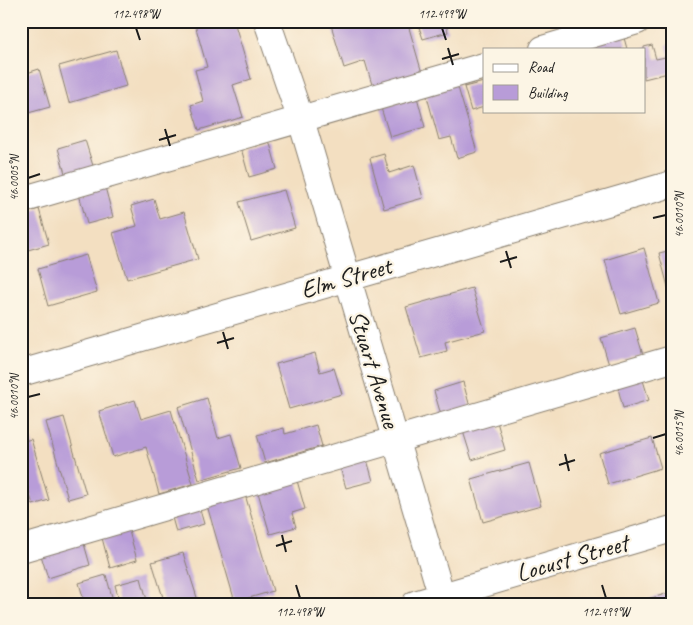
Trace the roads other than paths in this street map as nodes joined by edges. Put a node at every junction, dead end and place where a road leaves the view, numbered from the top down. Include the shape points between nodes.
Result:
1 (267, 21) edge
2 (637, 21) edge
3 (546, 48) edge
4 (483, 66) edge
5 (301, 120) junction
6 (672, 184) edge
7 (21, 200) edge
8 (346, 278) junction
9 (672, 359) edge
10 (21, 373) edge
11 (396, 441) junction
12 (672, 529) edge
13 (21, 549) edge
14 (443, 600) edge
15 (414, 604) edge

1 - 5 street, Stuart Avenue
2 - 3 street
4 - 5 street
5 - 7 street
5 - 8 street, Stuart Avenue
6 - 8 street, Elm Street
8 - 10 street, Elm Street
8 - 11 street, Stuart Avenue
9 - 11 street
11 - 13 street
11 - 14 street, Stuart Avenue
12 - 14 street, Locust Street
14 - 15 street, Locust Street

